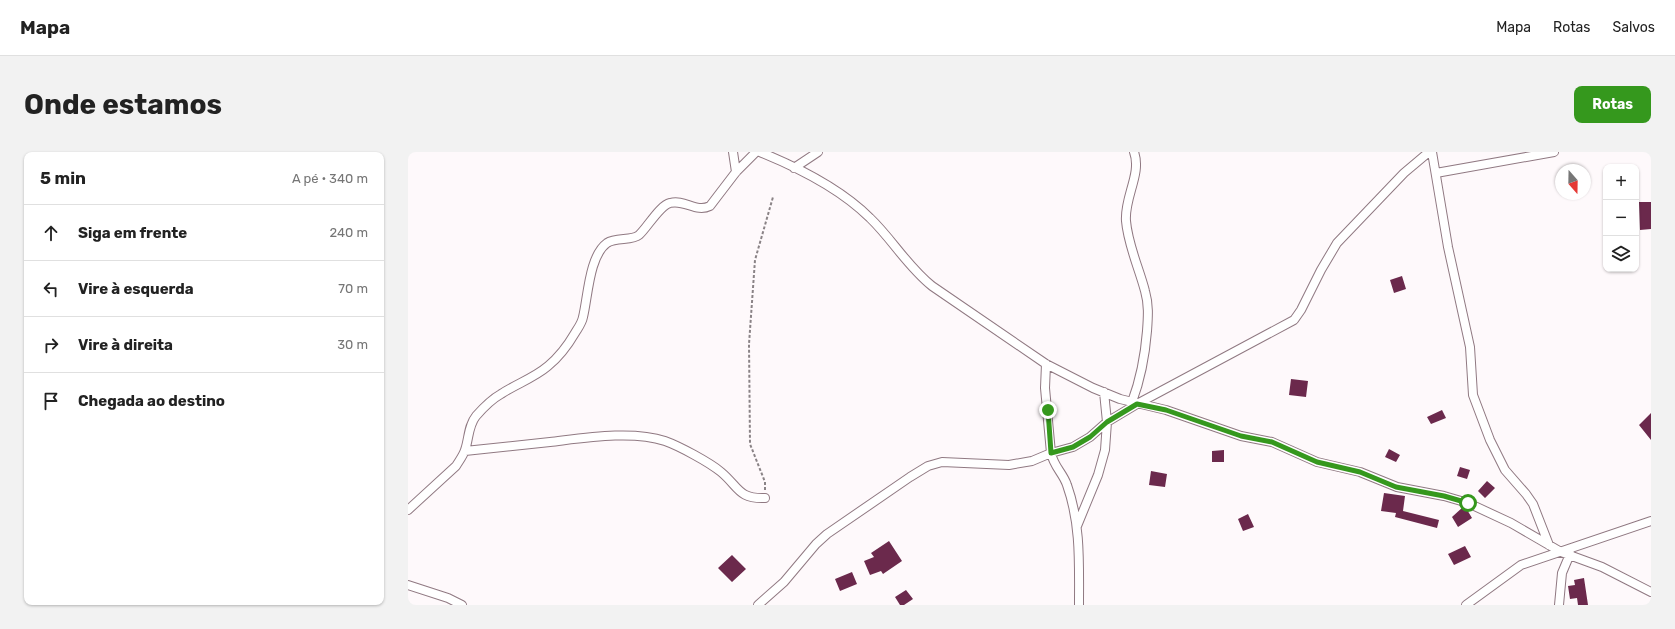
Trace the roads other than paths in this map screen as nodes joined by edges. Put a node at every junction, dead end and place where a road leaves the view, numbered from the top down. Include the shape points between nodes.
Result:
1 (733, 152) edge
2 (756, 152) edge
3 (760, 152) edge
4 (818, 152) edge
5 (1134, 152) edge
6 (1430, 152) edge
7 (1554, 152) edge
8 (794, 168) junction
9 (736, 172) junction
10 (1436, 173) junction
11 (1046, 364) junction
12 (1104, 392) junction
13 (1135, 403) junction
14 (1107, 422) junction
15 (465, 452) junction
16 (1051, 453) junction
17 (765, 498) road end
18 (408, 510) edge
19 (1651, 521) edge
20 (1077, 526) junction
21 (1549, 545) junction
22 (1561, 552) junction
23 (1570, 554) junction
24 (408, 585) edge
25 (1651, 592) edge
26 (462, 605) edge
27 (758, 605) edge
28 (1079, 605) edge
29 (1466, 605) edge
30 (1559, 605) edge

1 - 9 street
2 - 9 street
3 - 8 street
4 - 8 street
5 - 13 street via 1136,171 1126,221 1146,292 1148,312 1143,368
6 - 10 street
6 - 13 street via 1404,173 1338,243 1294,320
7 - 10 street
8 - 11 street via 838,192 870,217 918,275 932,286
9 - 15 street via 705,209 675,202 667,203 639,235 614,240 601,249 590,281 583,319 567,346 548,366 502,393 476,417 470,428
10 - 21 street via 1448,247 1470,347 1473,395 1481,420 1505,470 1533,504
11 - 12 street
11 - 16 street via 1045,388
12 - 13 street
12 - 14 street
13 - 14 street
13 - 21 street via 1166,410 1241,436 1272,442 1317,462 1360,472 1396,487 1468,503 1511,523
14 - 16 street via 1090,437 1073,447
14 - 20 street via 1102,462
15 - 17 street via 602,436 656,439 720,472 748,498
15 - 18 street via 456,466
16 - 20 street via 1053,463 1067,484
16 - 27 street via 1032,461 1009,465 942,462 928,466 827,534 784,582
19 - 22 street
20 - 28 street
21 - 22 street
22 - 23 street
22 - 29 street via 1521,565
23 - 25 street
23 - 30 street via 1562,573
24 - 26 street

